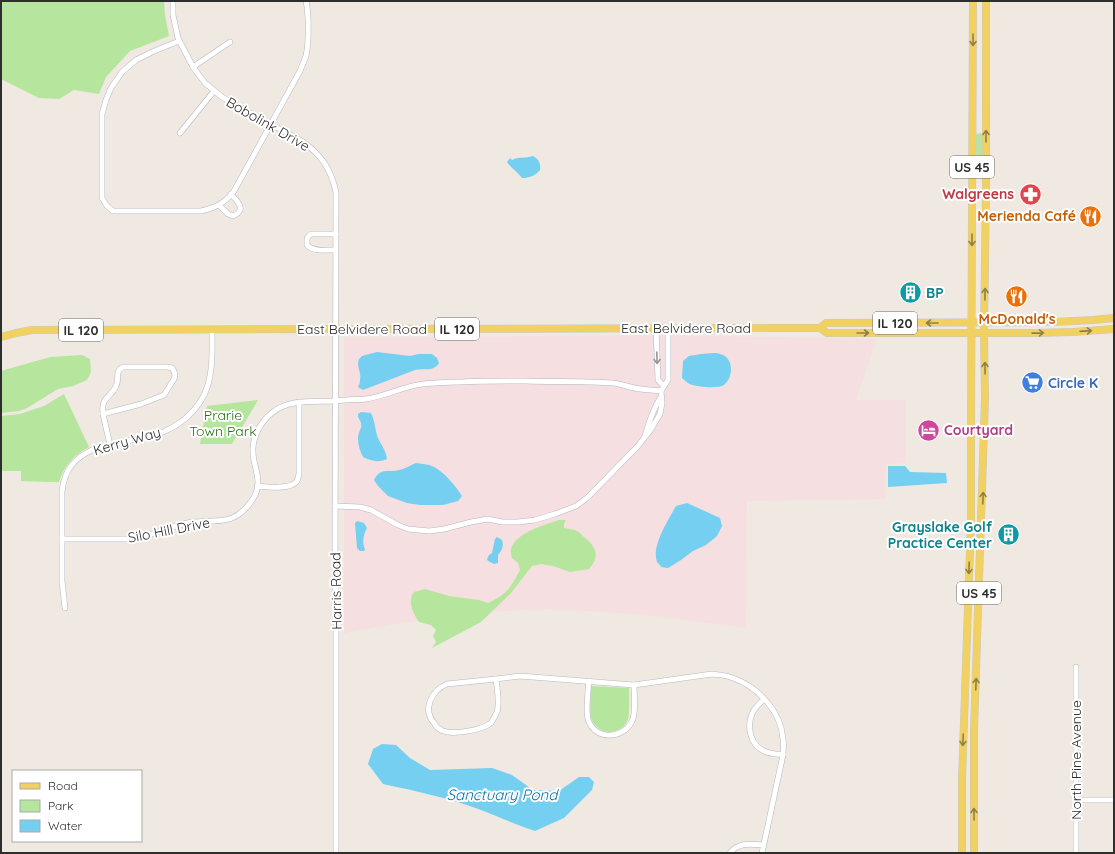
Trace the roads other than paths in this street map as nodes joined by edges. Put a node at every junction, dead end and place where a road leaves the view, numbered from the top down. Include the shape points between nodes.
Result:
1 (173, 1) edge
2 (306, 1) edge
3 (973, 1) edge
4 (986, 1) edge
5 (179, 41) junction
6 (230, 42) dead end
7 (193, 67) junction
8 (214, 91) junction
9 (270, 124) junction
10 (180, 133) dead end
11 (231, 194) junction
12 (220, 205) junction
13 (336, 234) junction
14 (336, 250) junction
15 (1114, 318) edge
16 (971, 323) junction
17 (984, 323) junction
18 (656, 328) junction
19 (668, 328) junction
20 (820, 328) junction
21 (212, 329) junction
22 (336, 329) junction
23 (1114, 329) edge
24 (971, 333) junction
25 (984, 333) junction
26 (1, 337) edge
27 (663, 389) junction
28 (299, 402) junction
29 (335, 402) junction
30 (103, 414) junction
31 (110, 445) junction
32 (258, 486) junction
33 (335, 506) junction
34 (62, 539) junction
35 (65, 608) dead end
36 (1076, 667) dead end
37 (496, 679) junction
38 (589, 682) junction
39 (634, 685) junction
40 (764, 699) junction
41 (783, 755) junction
42 (1077, 800) junction
43 (1114, 800) edge
44 (763, 845) junction
45 (336, 853) edge
46 (730, 853) edge
47 (762, 853) edge
48 (962, 853) edge
49 (974, 853) edge
50 (1076, 853) edge

1 - 5 street, Bobolink Drive via 173,15
2 - 9 street via 308,8 305,58
3 -> 16 main road, US 45
17 -> 4 main road, US 45
5 - 7 street, Bobolink Drive
5 - 12 street via 136,60 122,72 111,88 102,114 102,198 107,206 117,211 201,211
6 - 7 street
7 - 8 street, Bobolink Drive
8 - 9 street, Bobolink Drive
8 - 10 street
9 - 11 street
9 - 13 street, Bobolink Drive via 303,142 323,160 331,174 336,192
11 - 12 street
11 - 12 street via 239,204 238,214 228,214
13 - 14 street, Bobolink Drive
13 - 14 street via 311,234 306,240 309,248
14 - 22 street, Bobolink Drive
15 - 17 main road, IL 120 via 1066,322
16 - 17 main road, IL 120
16 -> 20 main road, East Belvidere Road / IL 120 via 826,323
16 - 24 main road, US 45
17 - 25 main road, US 45
18 - 19 main road, East Belvidere Road / IL 120
18 - 22 main road, East Belvidere Road / IL 120
18 -> 27 street via 658,380
19 - 20 main road, East Belvidere Road / IL 120
19 - 27 street via 668,380
20 -> 24 main road, East Belvidere Road via 827,333
21 - 22 main road, East Belvidere Road / IL 120
21 - 26 main road, East Belvidere Road / IL 120 via 32,330
21 - 31 street, Kerry Way via 210,376 207,388 191,414 162,432
22 - 29 street, Harris Road
25 -> 23 main road, East Belvidere Road via 1057,333
24 - 25 main road, East Belvidere Road
24 -> 48 main road, US 45 via 971,520
49 -> 25 main road, US 45 via 974,731 985,398
27 - 29 street via 640,390 615,384 581,382 444,382 403,388 382,396
27 - 33 street via 645,436 637,447 587,498 563,511 535,520 502,522 488,519 429,531 408,529 371,510
28 - 29 street
28 - 32 street via 280,406 266,418 257,433 253,453
28 - 32 street via 299,474 296,481 285,487
29 - 33 street, Harris Road
30 - 30 street via 104,401 117,385 120,369 168,367 174,371 174,379 164,395
30 - 31 street
31 - 34 street, Kerry Way via 84,454 70,468 63,483
32 - 34 street, Silo Hill Drive via 249,505 231,519 190,522 135,539
33 - 45 street, Harris Road
34 - 35 street, Kerry Way
36 - 42 street, North Pine Avenue
37 - 37 street via 442,686 434,693 429,703 429,717 443,731 458,732 484,727 492,722 498,710
37 - 38 street via 520,676
38 - 39 street
38 - 39 street via 588,719 592,727 609,736 624,731 633,718
39 - 40 street via 712,674 723,675 746,683
40 - 41 street via 781,728
40 - 41 street via 751,717 751,736 758,748
41 - 44 street
42 - 43 street
42 - 50 street, North Pine Avenue
44 - 46 street via 740,845
44 - 47 street

